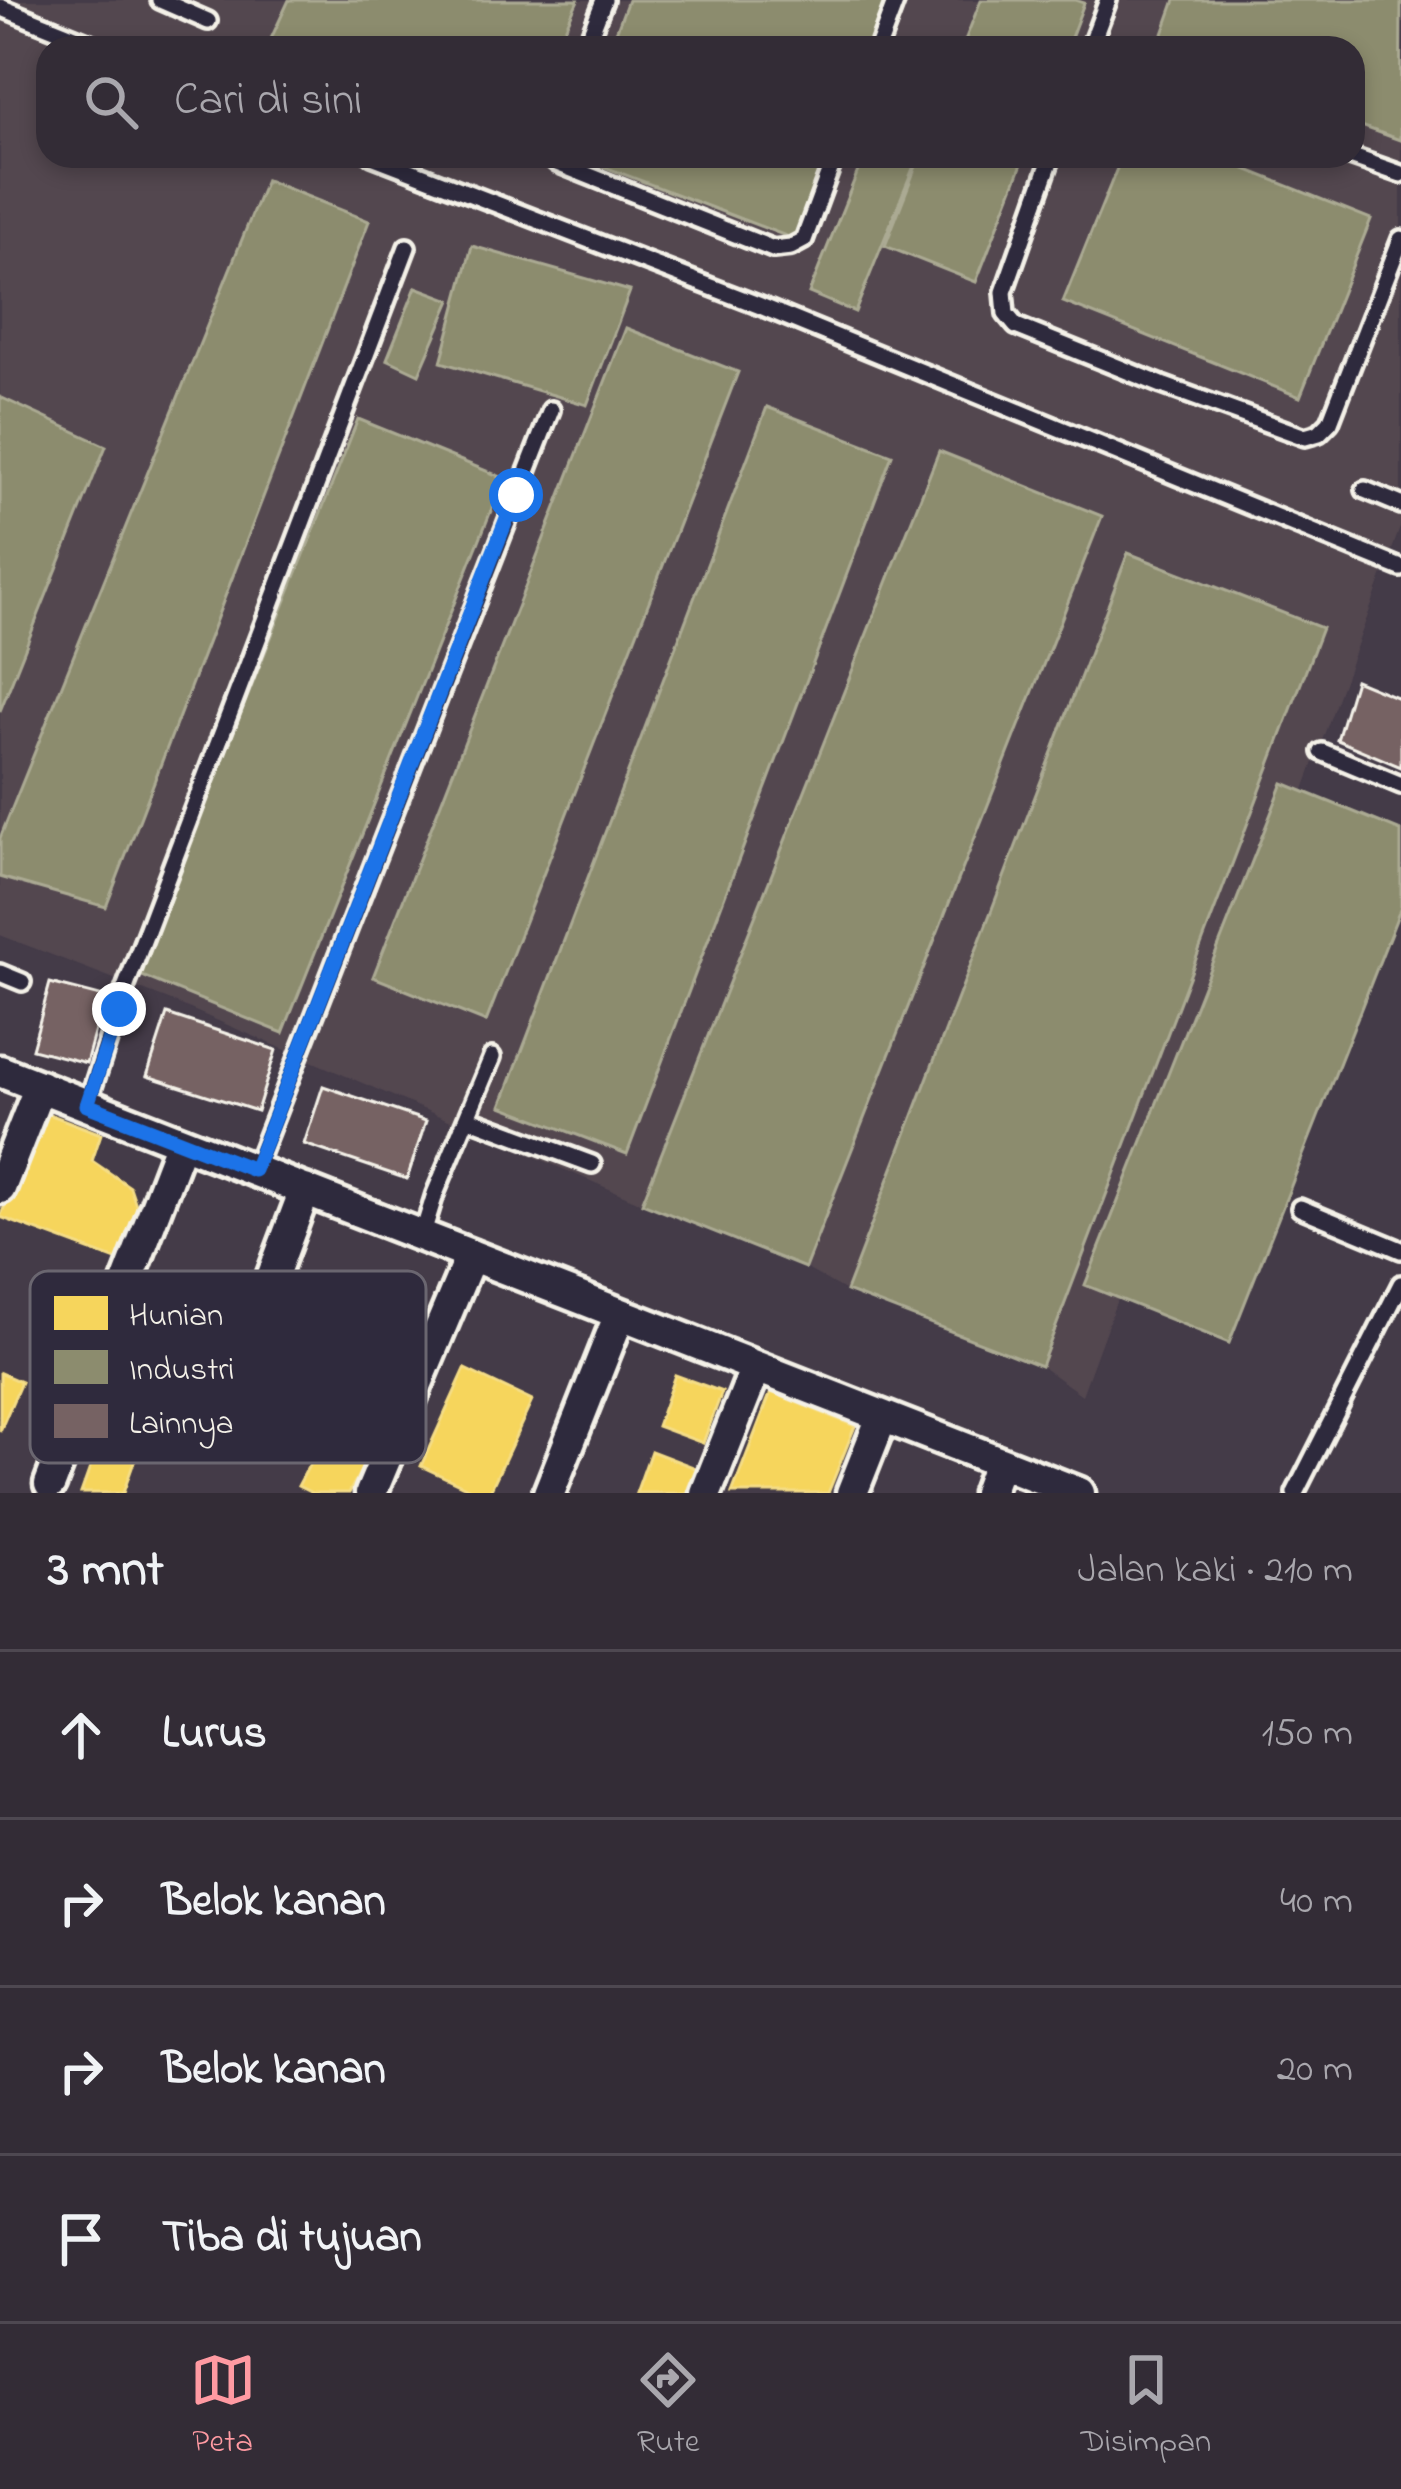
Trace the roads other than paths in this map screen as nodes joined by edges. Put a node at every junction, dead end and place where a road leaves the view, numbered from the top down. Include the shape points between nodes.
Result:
1 (160, 0) edge
2 (604, 0) edge
3 (896, 0) edge
4 (1108, 0) edge
5 (0, 7) edge
6 (208, 21) dead end
7 (72, 36) edge
8 (590, 36) edge
9 (882, 36) edge
10 (1094, 36) edge
11 (1365, 161) edge
12 (403, 168) edge
13 (570, 168) edge
14 (831, 168) edge
15 (1048, 168) edge
16 (1401, 174) edge
17 (1401, 239) edge
18 (407, 247) dead end
19 (551, 410) dead end
20 (1365, 490) dead end
21 (1401, 505) edge
22 (1401, 568) edge
23 (1322, 752) dead end
24 (1401, 785) edge
25 (0, 974) edge
26 (22, 982) dead end
27 (492, 1057) dead end
28 (0, 1071) edge
29 (40, 1086) junction
30 (87, 1105) junction
31 (468, 1118) junction
32 (181, 1142) junction
33 (592, 1163) dead end
34 (254, 1170) junction
35 (0, 1188) edge
36 (305, 1190) junction
37 (1300, 1208) dead end
38 (422, 1236) junction
39 (1401, 1250) edge
40 (471, 1256) junction
41 (132, 1271) edge
42 (275, 1271) edge
43 (1401, 1284) edge
44 (620, 1314) junction
45 (426, 1363) edge
46 (756, 1367) junction
47 (882, 1417) junction
48 (58, 1463) edge
49 (384, 1463) edge
50 (999, 1463) junction
51 (50, 1484) dead end
52 (371, 1493) edge
53 (549, 1493) edge
54 (706, 1493) edge
55 (852, 1493) edge
56 (988, 1493) edge
57 (1079, 1493) edge
58 (1294, 1493) edge

1 - 6 lane
2 - 8 lane
3 - 9 lane
4 - 10 lane
5 - 7 lane
11 - 16 lane
12 - 22 lane
13 - 14 lane via 783,249 804,240
15 - 17 lane via 1004,292 1016,326 1305,437 1330,422
18 - 30 lane
19 - 34 lane
20 - 21 lane
23 - 24 lane
25 - 26 lane
27 - 31 lane
28 - 29 street
29 - 30 street
29 - 35 street
30 - 32 street
31 - 33 lane
31 - 38 lane
32 - 34 street
32 - 41 street
34 - 36 street
36 - 38 street
36 - 42 street
37 - 39 lane
38 - 40 street
40 - 44 street
40 - 45 street
43 - 58 lane
44 - 46 street
44 - 53 street
46 - 47 street
46 - 54 street
47 - 50 street
47 - 55 street
48 - 51 street
49 - 52 street
50 - 56 street
50 - 57 street

